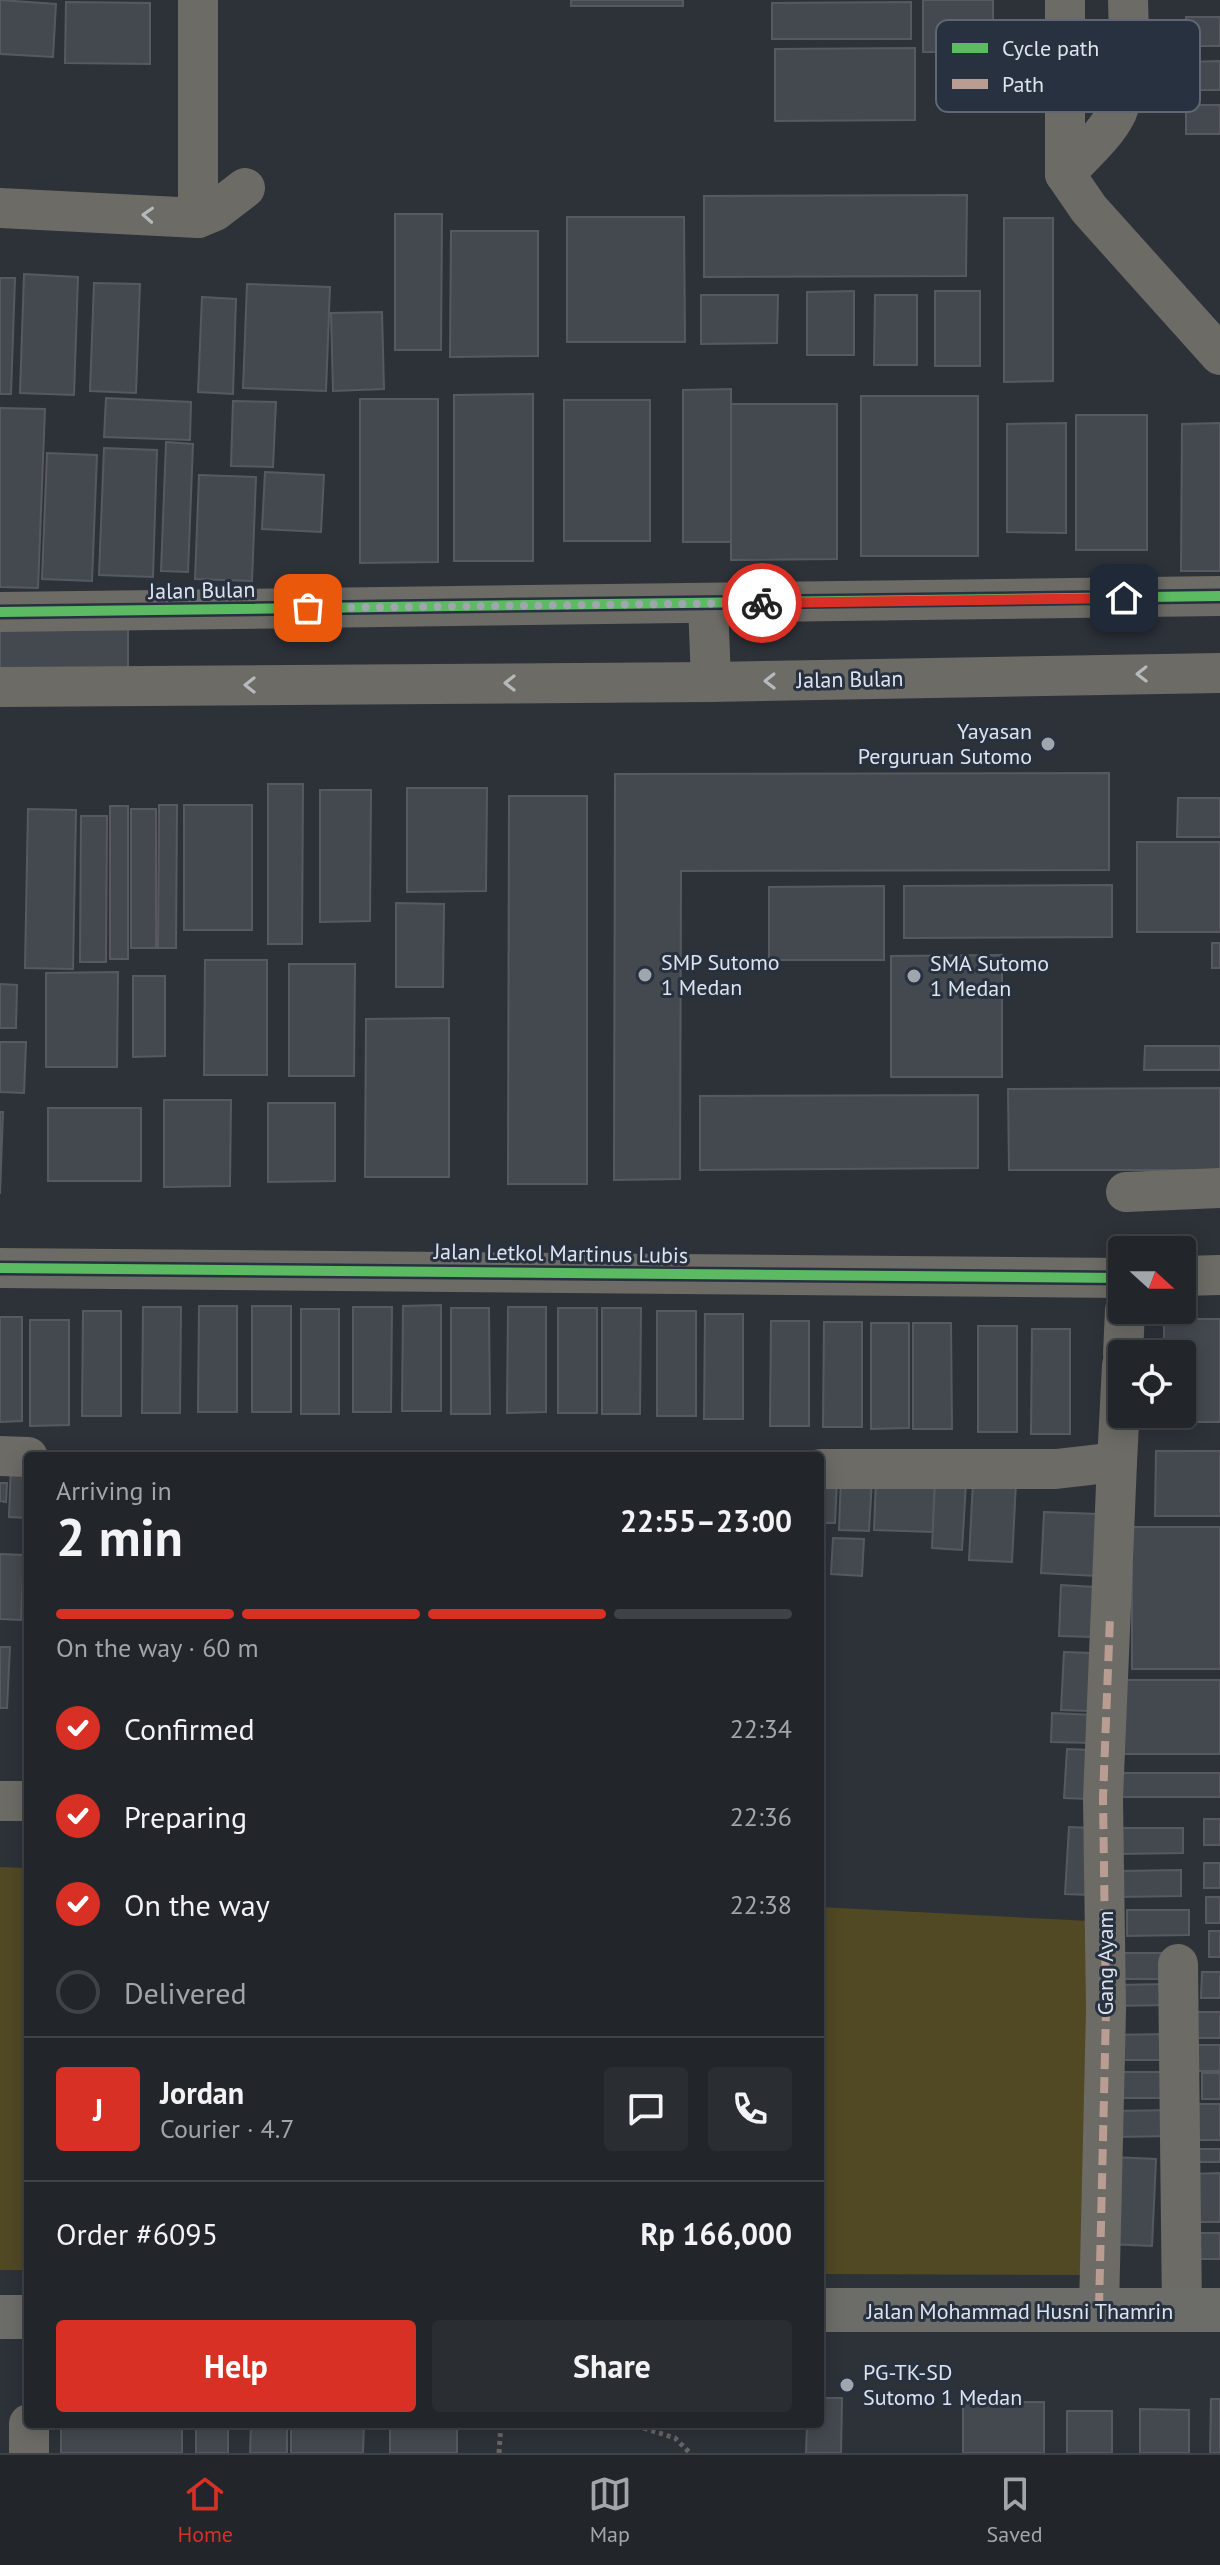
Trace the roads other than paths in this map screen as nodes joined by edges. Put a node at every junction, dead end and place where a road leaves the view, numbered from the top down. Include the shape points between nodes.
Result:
1 (198, 0) edge
2 (1128, 0) edge
3 (1128, 20) edge
4 (1065, 112) edge
5 (1117, 112) edge
6 (1065, 174) junction
7 (245, 188) dead end
8 (0, 208) edge
9 (198, 218) junction
10 (1220, 355) edge
11 (1220, 596) edge
12 (708, 603) junction
13 (0, 612) edge
14 (1220, 673) edge
15 (711, 682) junction
16 (0, 687) edge
17 (1220, 1188) edge
18 (1126, 1192) dead end
19 (0, 1268) edge
20 (1220, 1275) edge
21 (1196, 1276) edge
22 (1108, 1278) edge
23 (1119, 1428) edge
24 (0, 1456) edge
25 (24, 1457) edge
26 (1117, 1462) junction
27 (824, 1469) edge
28 (0, 1801) edge
29 (24, 1801) edge
30 (1178, 1964) dead end
31 (1099, 2309) junction
32 (824, 2310) edge
33 (1201, 2311) edge
34 (0, 2317) edge
35 (24, 2317) edge
36 (29, 2428) edge
37 (29, 2453) edge

1 - 9 street
2 - 3 street
4 - 6 street
5 - 6 street
6 - 10 street via 1089,209
7 - 9 street
9 -> 8 street
11 - 12 street, Jalan Bulan
12 - 13 street, Jalan Bulan
12 - 15 street
14 -> 15 street, Jalan Bulan
15 -> 16 street, Jalan Bulan
17 - 18 street
19 - 22 street, Jalan Letkol Martinus Lubis
20 - 21 street
23 - 26 street, Gang Ayam
24 - 25 street
26 - 27 street via 1056,1469
26 - 31 street, Gang Ayam via 1103,1798 1106,2010
28 - 29 street
30 - 33 street
31 - 32 main road, Jalan Mohammad Husni Thamrin
31 - 33 main road, Jalan Mohammad Husni Thamrin
34 - 35 main road
36 - 37 street

